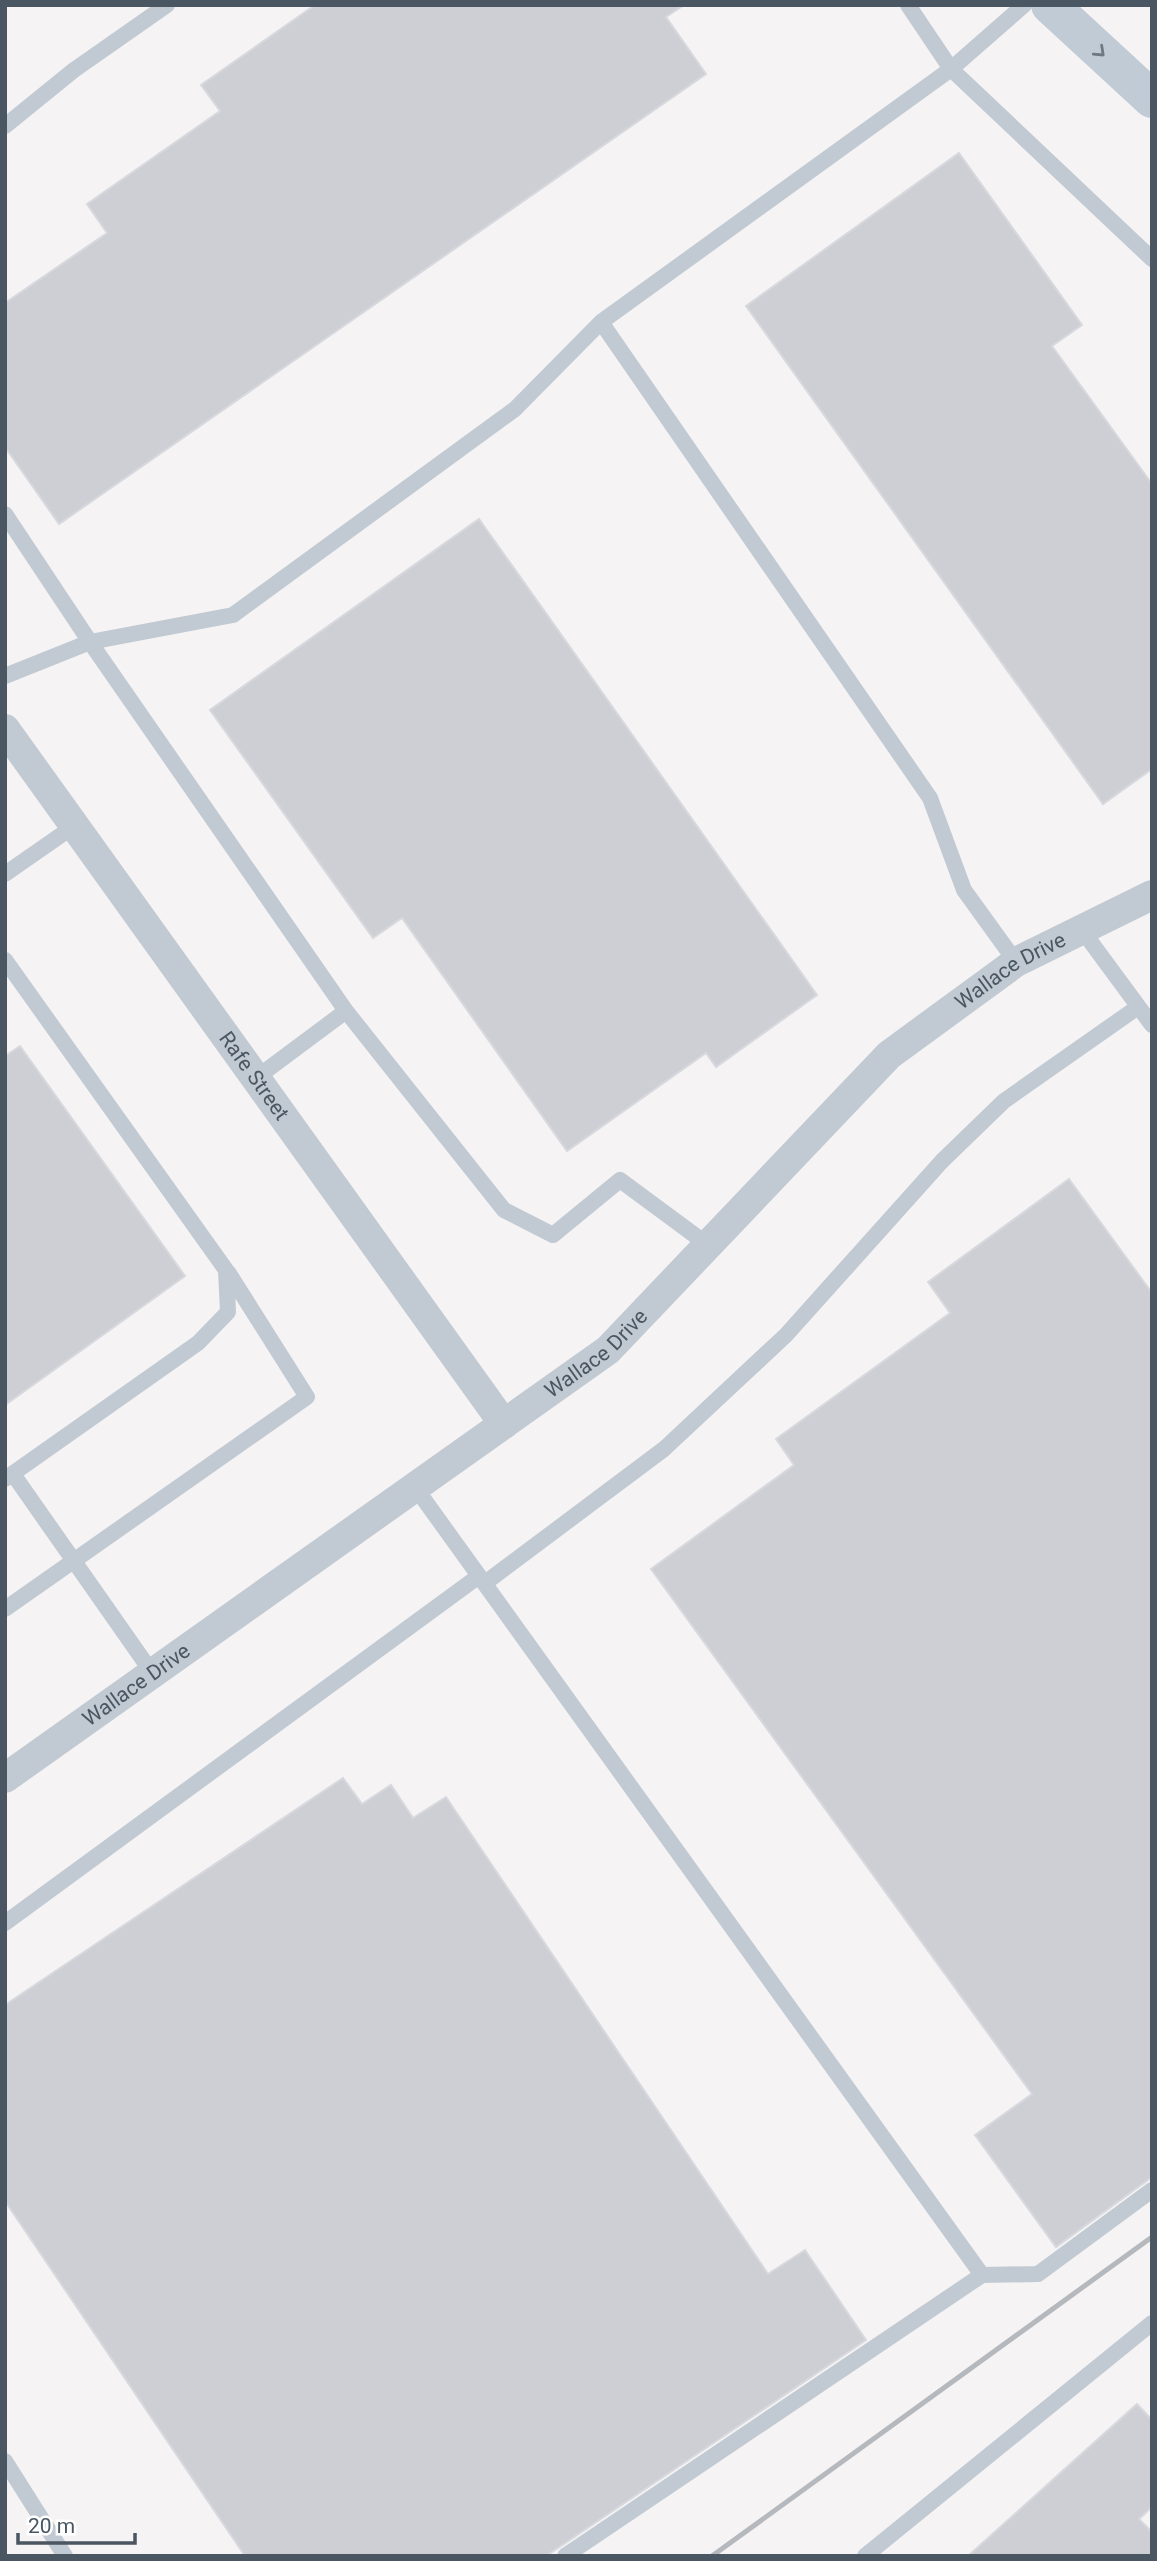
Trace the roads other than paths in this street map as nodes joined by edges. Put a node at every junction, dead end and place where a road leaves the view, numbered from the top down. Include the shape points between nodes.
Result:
1 (167, 5) edge
2 (908, 5) edge
3 (1024, 5) edge
4 (1050, 5) edge
5 (951, 69) junction
6 (1152, 99) edge
7 (5, 126) edge
8 (1152, 259) edge
9 (601, 322) junction
10 (5, 514) edge
11 (90, 642) junction
12 (5, 676) edge
13 (5, 729) edge
14 (74, 825) junction
15 (5, 874) edge
16 (1152, 895) edge
17 (1082, 930) junction
18 (5, 960) edge
19 (1016, 962) junction
20 (1138, 1007) junction
21 (346, 1011) junction
22 (1152, 1025) edge
23 (256, 1078) junction
24 (708, 1245) junction
25 (226, 1270) junction
26 (504, 1424) junction
27 (9, 1477) edge
28 (415, 1487) junction
29 (74, 1561) junction
30 (482, 1580) junction
31 (5, 1609) edge
32 (153, 1674) junction
33 (5, 1778) edge
34 (5, 1923) edge
35 (1152, 2190) edge
36 (982, 2275) junction
37 (1152, 2323) edge
38 (5, 2461) edge
39 (65, 2556) edge
40 (565, 2556) edge
41 (865, 2556) edge

1 - 7 lane via 74,70
2 - 5 lane
3 - 5 lane
4 -> 6 street
5 - 8 lane
5 - 9 lane
9 - 11 lane via 515,409 233,615
9 - 19 lane via 930,798 964,890
10 - 11 lane
11 - 12 lane
11 - 21 lane
13 - 14 street, Rafe Street
14 - 15 lane
14 - 23 street, Rafe Street
16 - 17 street, Wallace Drive
17 - 19 street, Wallace Drive
17 - 20 lane
18 - 25 lane
19 - 24 street, Wallace Drive via 889,1055
20 - 22 lane
20 - 30 lane via 1004,1101 942,1161 786,1335 664,1449
21 - 23 lane
21 - 24 lane via 504,1210 552,1235 620,1180
23 - 26 street, Rafe Street
24 - 26 street, Wallace Drive via 608,1350
25 - 27 lane via 228,1312 198,1343
25 - 29 lane via 307,1397
26 - 28 street, Wallace Drive
27 - 29 lane
28 - 30 lane
28 - 32 street, Wallace Drive
29 - 31 lane
29 - 32 lane
30 - 34 lane
30 - 36 lane
32 - 33 street, Wallace Drive
35 - 36 lane via 1038,2274
36 - 40 lane
37 - 41 lane
38 - 39 lane

